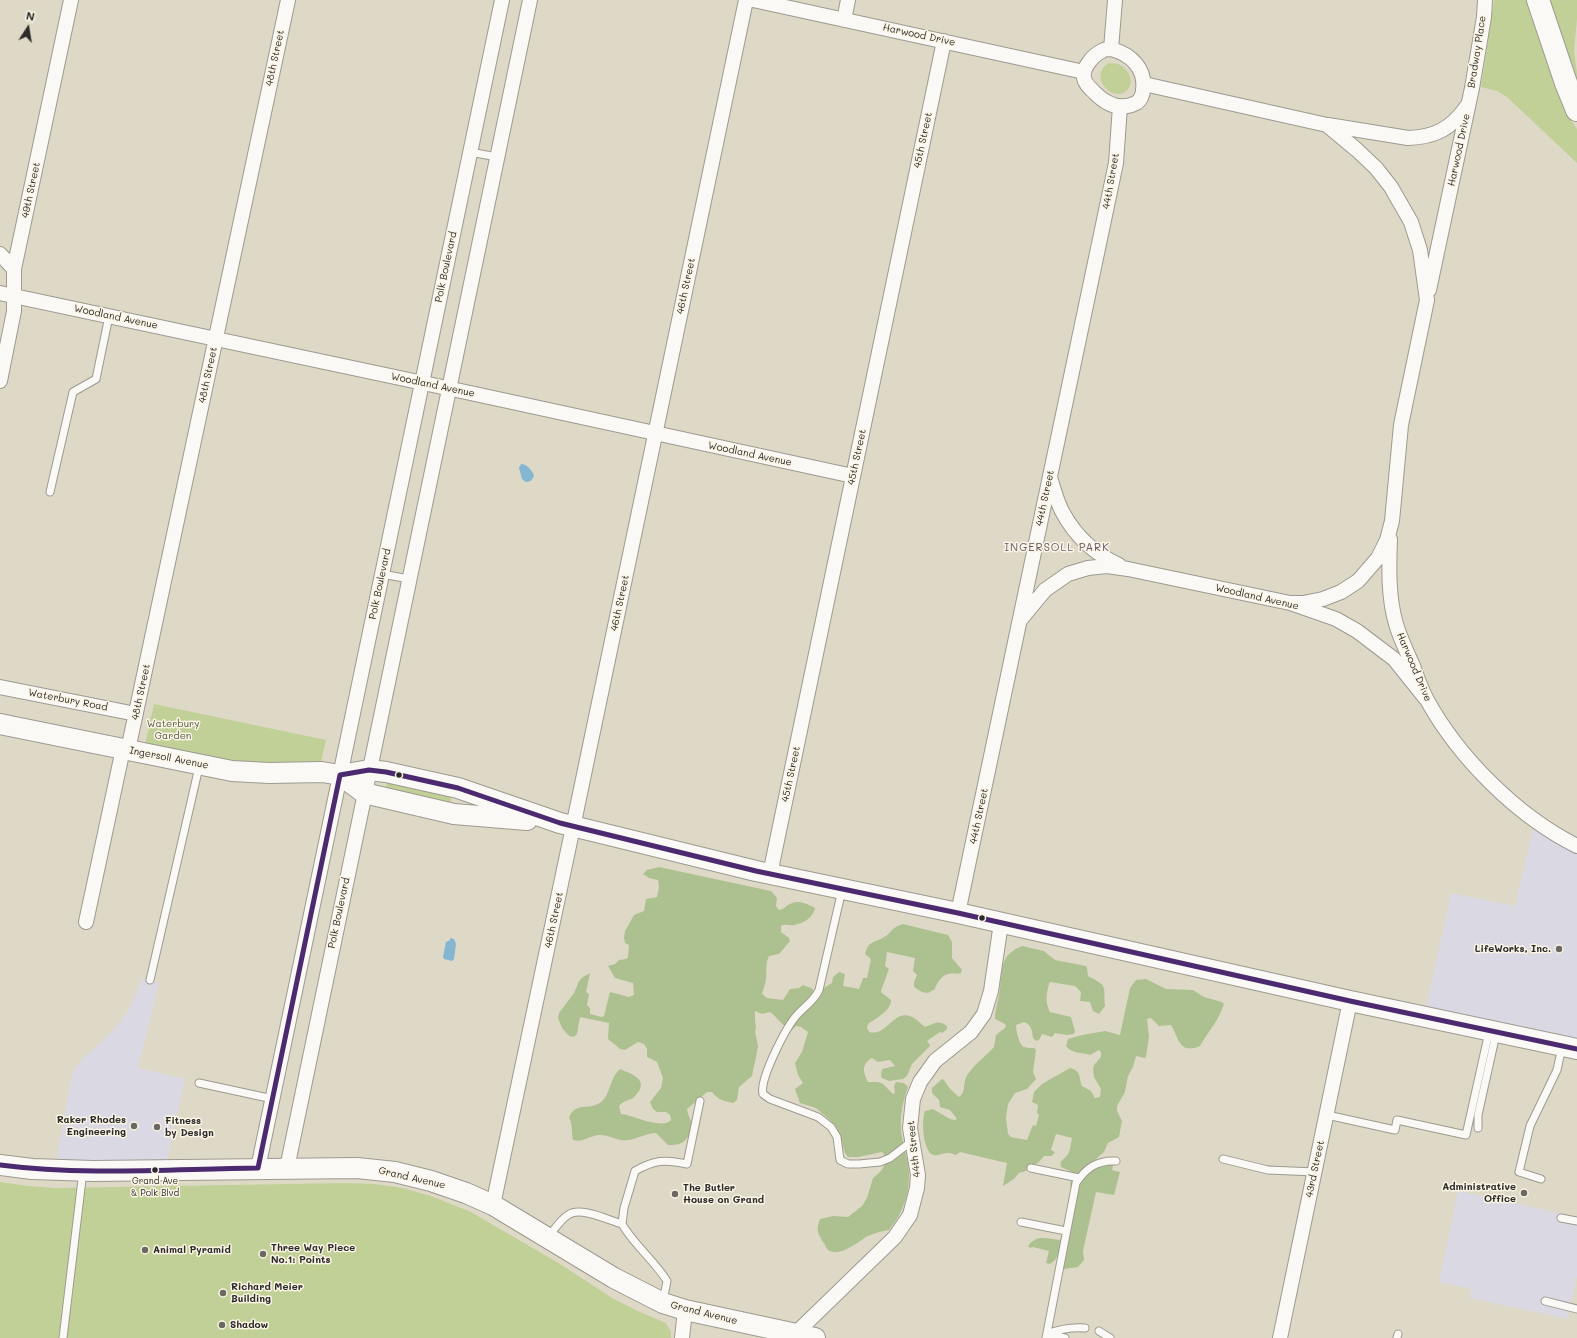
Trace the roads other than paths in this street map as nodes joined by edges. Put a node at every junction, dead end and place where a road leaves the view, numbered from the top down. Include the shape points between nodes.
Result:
1 (72, 0) edge
2 (288, 0) edge
3 (502, 0) edge
4 (530, 0) edge
5 (746, 0) edge
6 (753, 0) edge
7 (848, 0) edge
8 (1115, 0) edge
9 (1485, 0) edge
10 (1538, 0) edge
11 (844, 20) junction
12 (944, 41) junction
13 (1111, 49) junction
14 (1084, 72) junction
15 (1144, 84) junction
16 (1468, 104) junction
17 (1120, 106) junction
18 (1577, 110) edge
19 (1327, 125) junction
20 (470, 152) junction
21 (497, 157) junction
22 (0, 254) edge
23 (14, 269) junction
24 (7, 294) edge
25 (1427, 300) junction
26 (109, 316) junction
27 (216, 339) junction
28 (0, 381) edge
29 (422, 382) junction
30 (449, 388) junction
31 (655, 433) junction
32 (853, 476) junction
33 (1050, 477) junction
34 (50, 492) dead end
35 (1392, 521) junction
36 (1128, 569) junction
37 (382, 574) junction
38 (409, 579) junction
39 (1290, 603) junction
40 (1020, 621) junction
41 (0, 687) edge
42 (1426, 699) junction
43 (136, 714) junction
44 (0, 724) edge
45 (126, 749) junction
46 (200, 764) junction
47 (369, 770) junction
48 (340, 775) junction
49 (364, 793) junction
50 (567, 825) junction
51 (1577, 846) edge
52 (770, 874) junction
53 (842, 889) junction
54 (958, 913) junction
55 (86, 922) dead end
56 (1001, 923) junction
57 (150, 980) dead end
58 (1350, 1001) junction
59 (1493, 1031) junction
60 (1570, 1047) edge
61 (199, 1083) dead end
62 (273, 1099) junction
63 (700, 1101) dead end
64 (1327, 1115) junction
65 (1478, 1128) dead end
66 (912, 1141) junction
67 (1223, 1159) dead end
68 (1116, 1161) dead end
69 (0, 1165) edge
70 (258, 1168) junction
71 (287, 1168) junction
72 (1031, 1168) dead end
73 (83, 1170) junction
74 (1315, 1172) junction
75 (1079, 1178) junction
76 (1541, 1179) dead end
77 (493, 1205) junction
78 (1561, 1218) dead end
79 (1577, 1221) edge
80 (1021, 1222) dead end
81 (622, 1224) junction
82 (1066, 1231) junction
83 (548, 1238) junction
84 (1545, 1301) dead end
85 (663, 1303) junction
86 (1577, 1309) edge
87 (685, 1310) junction
88 (1085, 1328) dead end
89 (1099, 1331) dead end
90 (795, 1334) junction
91 (1046, 1336) edge
92 (63, 1338) edge
93 (682, 1338) edge
94 (815, 1338) edge
95 (1065, 1338) edge
96 (1110, 1338) edge
97 (1280, 1338) edge

1 - 23 street, 49th Street
2 - 27 street, 48th Street
3 - 20 street, Polk Boulevard
4 - 21 street, Polk Boulevard
5 - 31 street, 46th Street
6 - 11 street, Harwood Drive
7 - 11 street
8 - 13 street
9 - 16 street, Bradway Place
10 - 18 highway
11 - 12 street, Harwood Drive
12 - 14 street, Harwood Drive
12 - 32 street, 45th Street
13 - 14 street via 1102,50
13 - 15 street via 1127,56 1140,69
14 - 17 street via 1087,85 1104,101 1113,106
15 - 17 street via 1143,94 1138,102 1126,107
15 - 19 street, Harwood Drive
16 - 19 street, Harwood Drive via 1452,125 1421,138
16 - 25 street, Harwood Drive
17 - 33 street, 44th Street via 1116,163
19 - 25 street, Harwood Drive via 1376,168 1402,205 1411,222 1420,250
20 - 21 lane
20 - 29 street, Polk Boulevard
21 - 30 street, Polk Boulevard
22 - 23 street
23 - 24 street, 49th Street
24 - 26 street, Woodland Avenue
24 - 28 street, 49th Street via 14,311
25 - 35 street, Harwood Drive via 1401,425
26 - 27 street, Woodland Avenue
26 - 34 lane via 96,379 74,392
27 - 29 street, Woodland Avenue
27 - 43 street, 48th Street
29 - 30 street, Woodland Avenue
29 - 37 street, Polk Boulevard
30 - 31 street, Woodland Avenue
30 - 38 street, Polk Boulevard
31 - 32 street, Woodland Avenue
31 - 50 street, 46th Street
32 - 52 street, 45th Street
33 - 36 street, Woodland Avenue via 1062,513 1077,534 1094,551
33 - 40 street, 44th Street
35 - 39 street, Harwood Drive via 1387,540 1378,558 1358,581 1322,600
35 - 42 street, Harwood Drive via 1389,564 1396,623
36 - 39 street, Woodland Avenue
36 - 40 street, Woodland Avenue via 1107,566 1068,574 1045,590
37 - 38 lane
37 - 48 street, Polk Boulevard
38 - 47 street, Polk Boulevard
39 - 42 street, Woodland Avenue via 1336,619 1357,631 1394,659
40 - 54 street, 44th Street
41 - 43 street, Waterbury Road
42 - 51 street, Harwood Drive via 1461,749 1503,794 1535,820
43 - 45 street, 48th Street
44 - 45 main road, Ingersoll Avenue
45 - 46 main road, Ingersoll Avenue
45 - 55 street, 48th Street
46 - 48 main road, Ingersoll Avenue via 245,772 322,772
46 - 57 lane
47 - 48 main road, Ingersoll Avenue
47 - 49 street, Polk Boulevard
47 - 50 main road, Ingersoll Avenue via 458,788
48 - 49 main road, Ingersoll Avenue
48 - 62 street, Polk Boulevard
49 - 50 main road, Ingersoll Avenue via 454,814
49 - 71 street, Polk Boulevard
50 - 52 main road, Ingersoll Avenue
50 - 77 street, 46th Street
52 - 53 main road, Ingersoll Avenue
53 - 54 main road, Ingersoll Avenue
53 - 66 lane via 819,990 815,998 790,1025 764,1078 763,1094 818,1117 831,1127 837,1137 840,1160 848,1164 880,1162 890,1158
54 - 56 main road, Ingersoll Avenue
56 - 58 main road, Ingersoll Avenue
56 - 66 street, 44th Street via 988,1005 971,1032 934,1061 920,1082 913,1098 910,1128
58 - 59 main road, Ingersoll Avenue
58 - 64 street, 43rd Street
59 - 60 main road, Ingersoll Avenue
59 - 64 lane via 1466,1135 1398,1120 1395,1130
59 - 65 lane
60 - 76 lane via 1530,1126 1519,1172
61 - 62 lane
62 - 70 street, Polk Boulevard
63 - 81 lane via 687,1164 663,1160 647,1164 635,1171
64 - 74 street, 43rd Street
66 - 90 street, 44th Street via 917,1162 917,1188 914,1206 906,1223 895,1237
67 - 74 lane via 1268,1170
68 - 75 lane via 1092,1165
69 - 73 main road, Grand Avenue via 32,1169
70 - 71 main road, Grand Avenue
70 - 73 main road, Grand Avenue
71 - 77 main road, Grand Avenue via 357,1168 394,1172 431,1181
72 - 75 lane
73 - 92 lane
74 - 97 street, 43rd Street
75 - 82 lane
77 - 83 main road, Grand Avenue
78 - 79 lane
80 - 82 lane
81 - 83 lane via 577,1211 568,1214
81 - 85 lane via 667,1281
82 - 91 lane
83 - 85 main road, Grand Avenue via 614,1278
84 - 86 lane
85 - 87 main road, Grand Avenue
87 - 90 main road, Grand Avenue
87 - 93 street
88 - 91 lane via 1073,1327
89 - 96 lane
90 - 94 main road, Grand Avenue
91 - 95 lane

